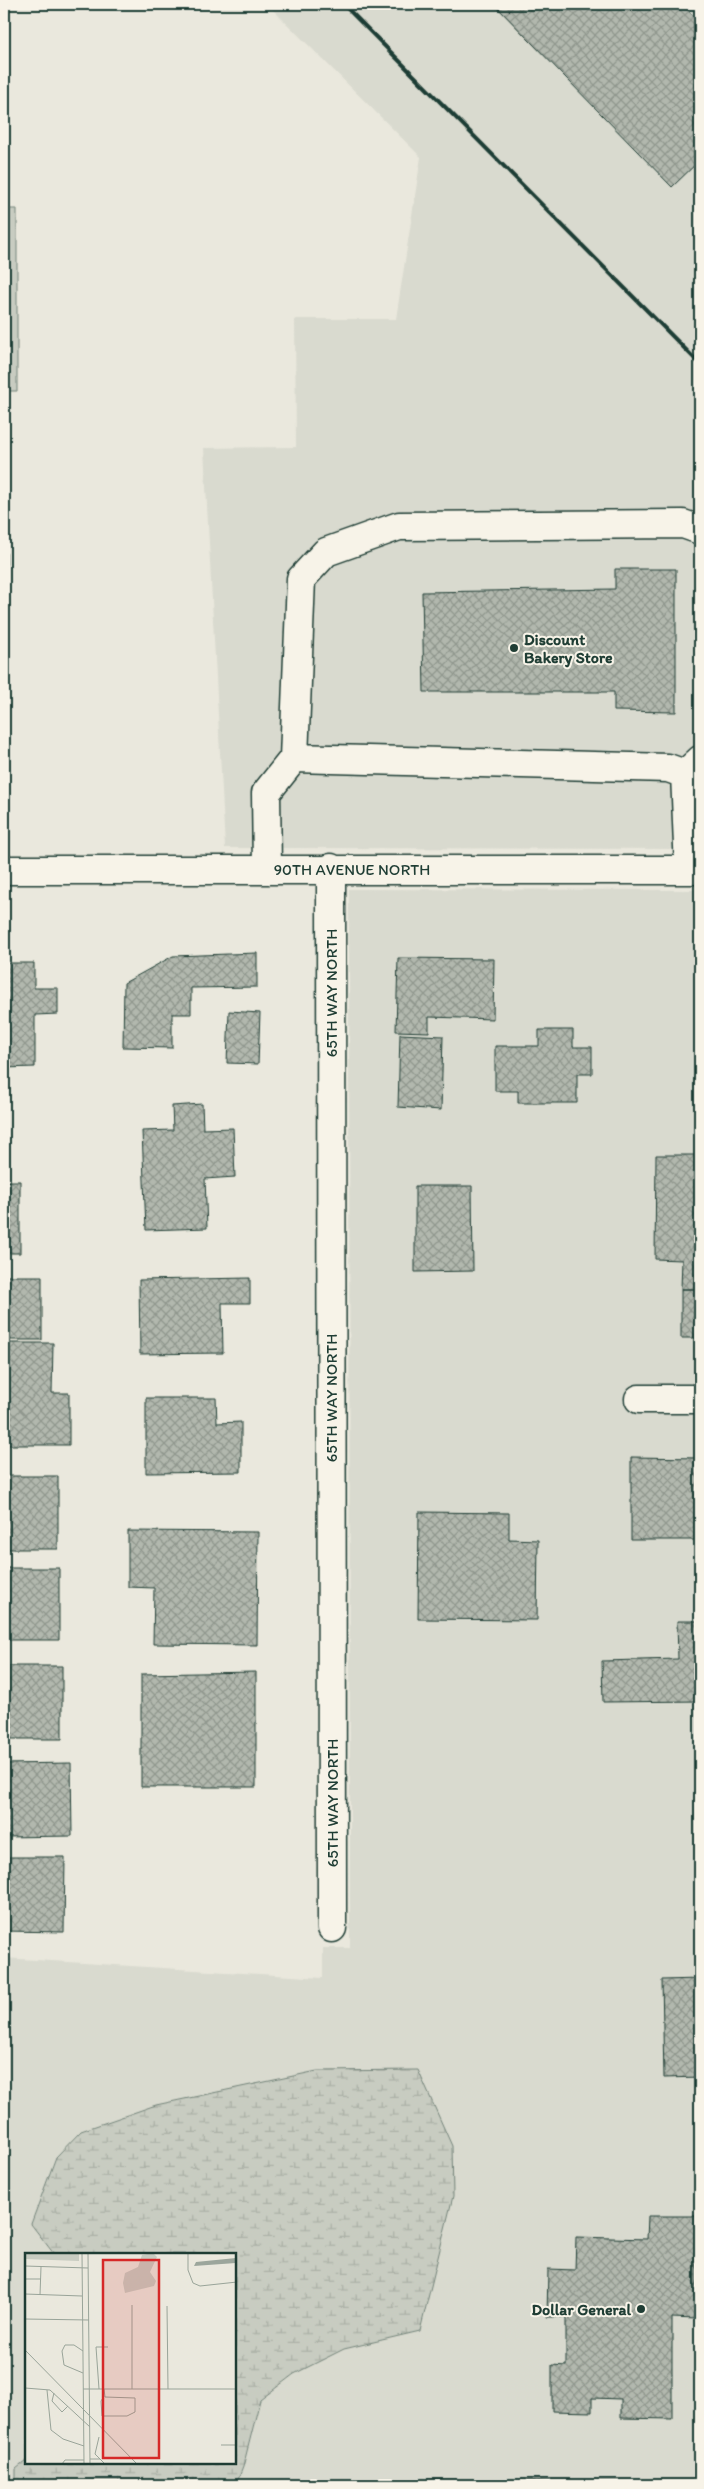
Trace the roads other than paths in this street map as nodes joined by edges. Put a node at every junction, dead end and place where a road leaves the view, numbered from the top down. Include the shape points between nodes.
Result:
1 (700, 530) edge
2 (294, 758) junction
3 (693, 767) edge
4 (267, 868) junction
5 (331, 868) junction
6 (4, 870) edge
7 (695, 870) edge
8 (639, 1399) dead end
9 (700, 1399) edge
10 (332, 1928) dead end

1 - 2 street via 683,524 399,526 326,552 301,580
2 - 3 street
2 - 4 street via 266,793
3 - 7 street
4 - 5 street, 90TH AVENUE NORTH
4 - 6 street, 90TH AVENUE NORTH
5 - 7 street, 90TH AVENUE NORTH
5 - 10 street, 65TH WAY NORTH
8 - 9 street

